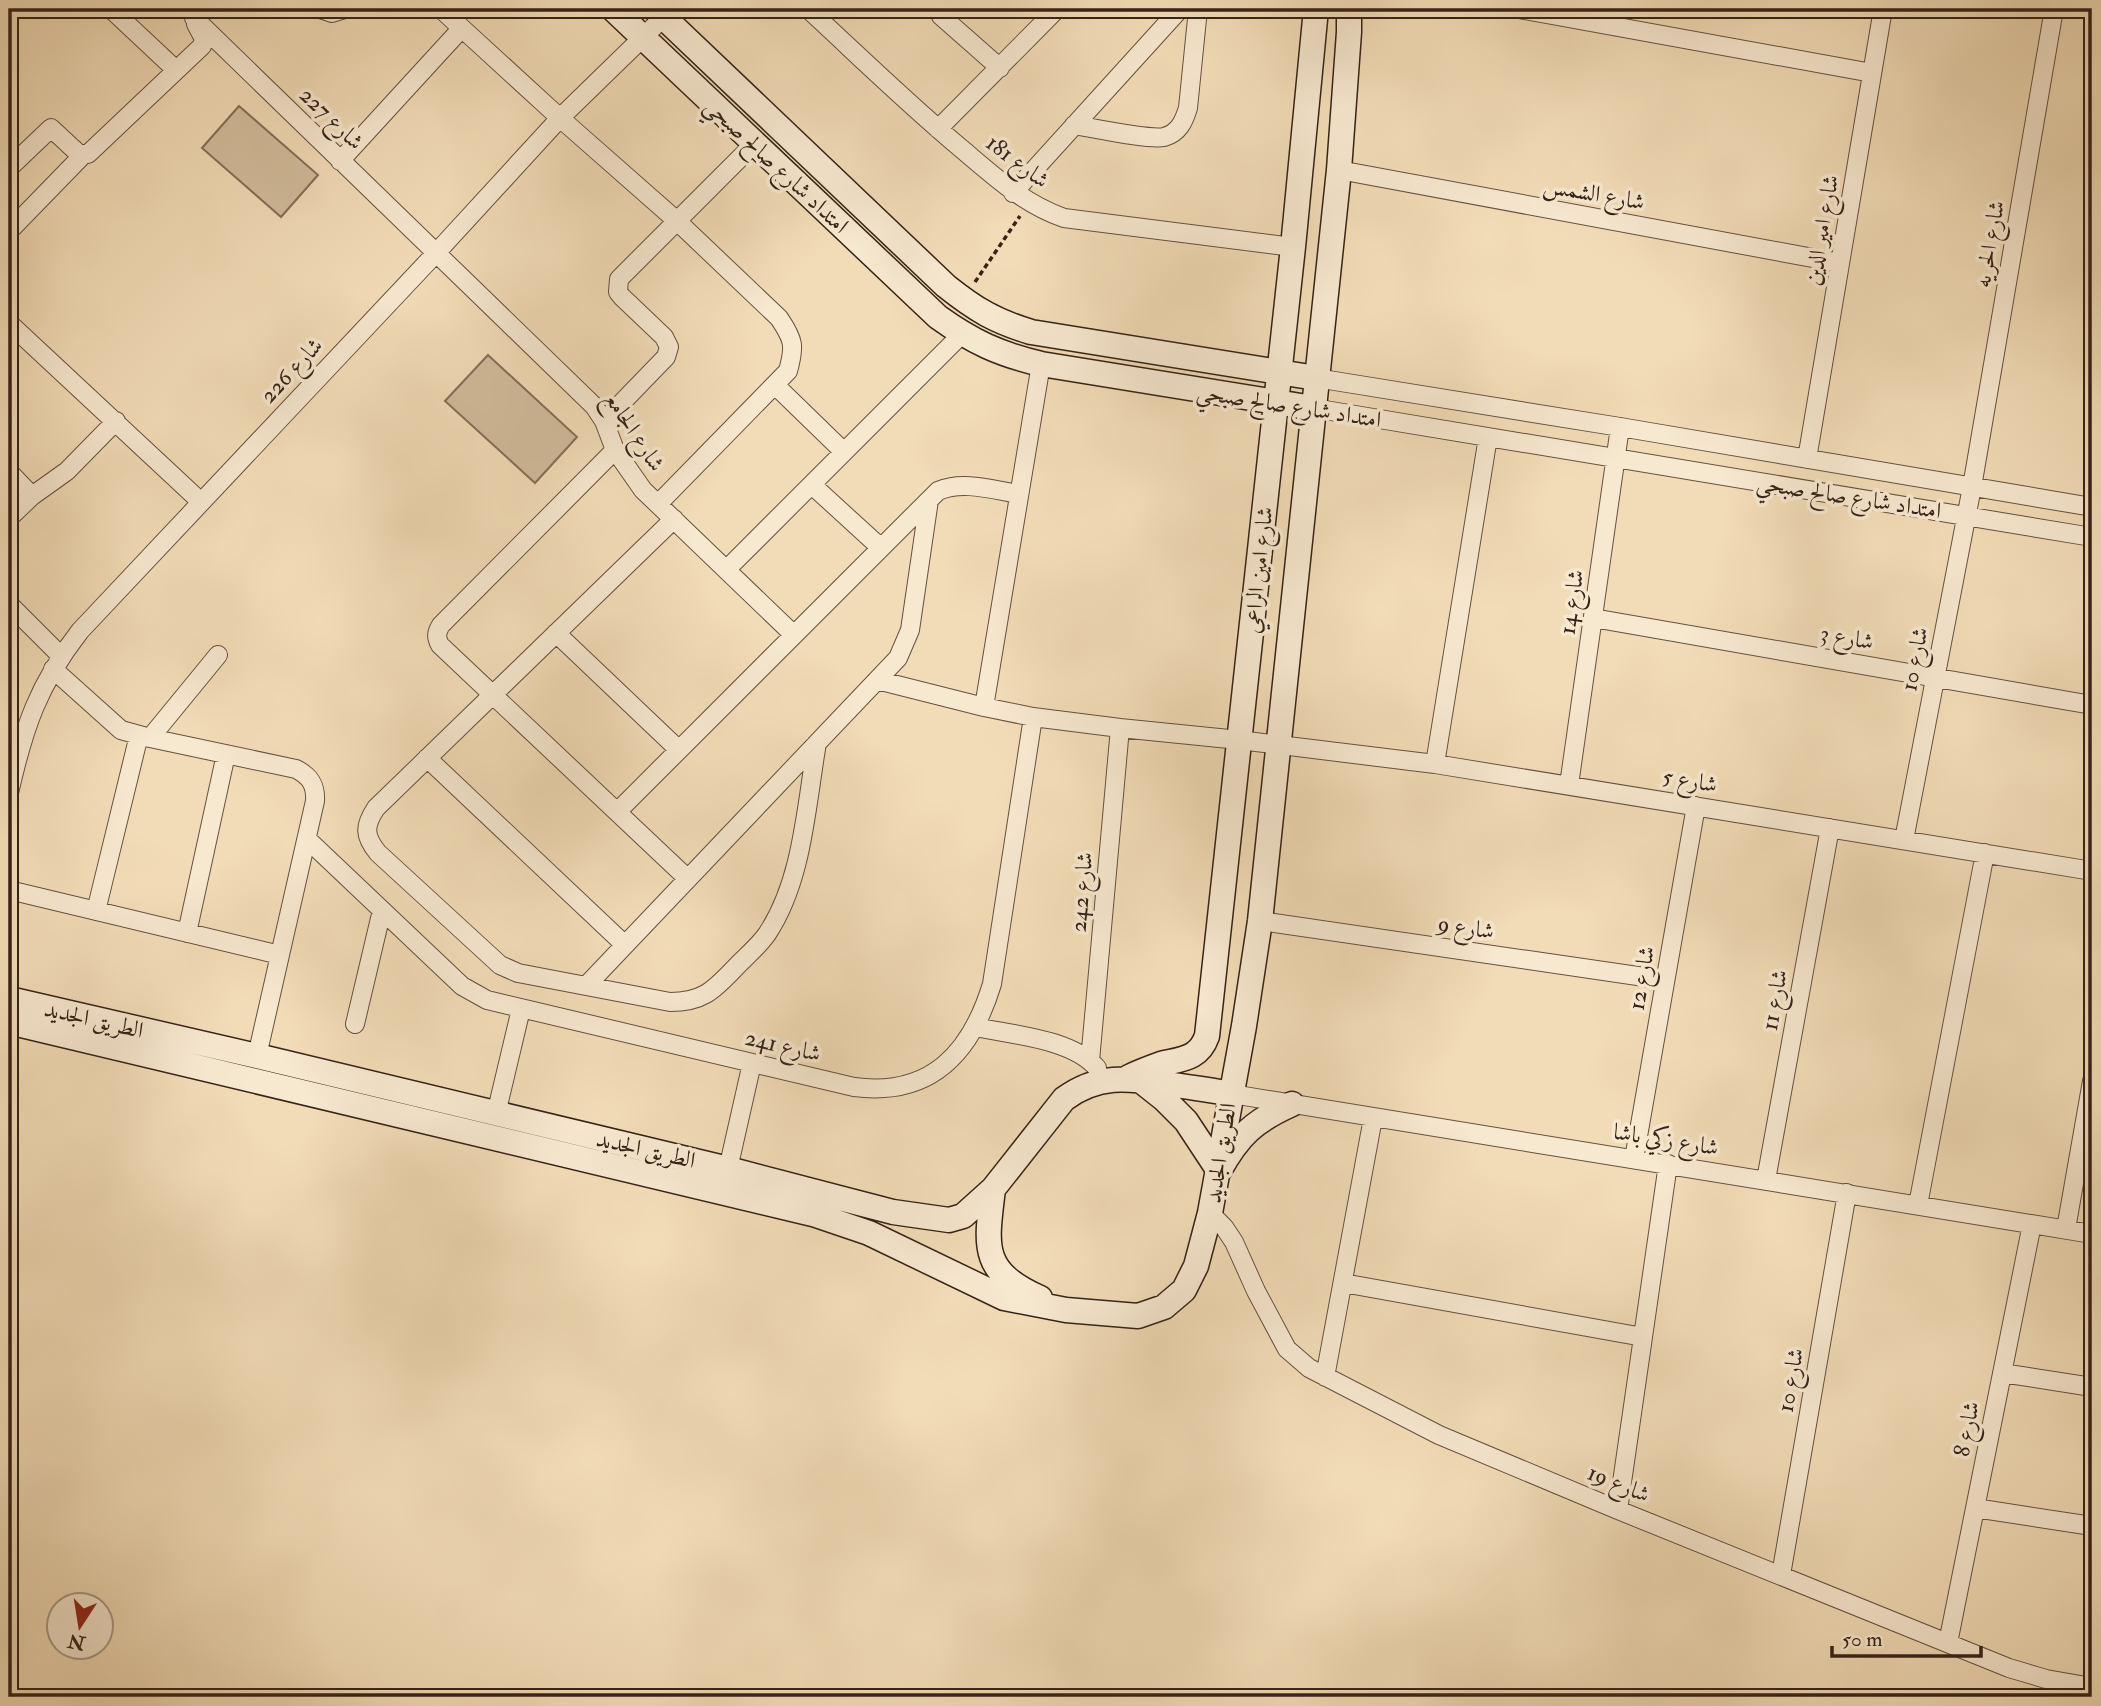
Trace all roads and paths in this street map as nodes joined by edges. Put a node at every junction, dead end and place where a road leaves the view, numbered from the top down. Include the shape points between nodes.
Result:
1 (111, 9) edge
2 (320, 9) edge
3 (345, 9) edge
4 (440, 9) edge
5 (613, 9) edge
6 (808, 9) edge
7 (938, 9) edge
8 (1057, 9) edge
9 (1180, 9) edge
10 (1198, 9) edge
11 (1316, 9) edge
12 (1349, 9) edge
13 (1883, 9) edge
14 (2054, 9) edge
15 (1529, 10) edge
16 (663, 11) edge
17 (197, 13) edge
18 (461, 29) junction
19 (642, 37) junction
20 (1000, 68) junction
21 (176, 70) junction
22 (1872, 73) junction
23 (559, 118) junction
24 (1074, 125) junction
25 (938, 129) junction
26 (754, 144) junction
27 (83, 155) junction
28 (340, 161) junction
29 (9, 168) edge
30 (1339, 170) junction
31 (1021, 198) junction
32 (677, 221) junction
33 (13, 227) dead end
34 (1293, 247) junction
35 (437, 252) junction
36 (1840, 263) junction
37 (963, 300) junction
38 (9, 323) edge
39 (962, 334) junction
40 (1041, 364) junction
41 (1280, 373) junction
42 (1316, 378) junction
43 (775, 385) junction
44 (1276, 402) junction
45 (1313, 408) junction
46 (116, 421) junction
47 (604, 421) junction
48 (1620, 427) junction
49 (1488, 437) junction
50 (615, 450) junction
51 (844, 452) junction
52 (1616, 458) junction
53 (1807, 458) junction
54 (9, 472) edge
55 (812, 485) junction
56 (1972, 487) junction
57 (1019, 494) junction
58 (32, 496) junction
59 (929, 500) junction
60 (201, 502) junction
61 (658, 504) junction
62 (2092, 507) edge
63 (1966, 516) junction
64 (9, 518) edge
65 (674, 519) junction
66 (2092, 537) edge
67 (881, 548) junction
68 (726, 570) junction
69 (9, 604) edge
70 (1593, 618) junction
71 (556, 633) junction
72 (794, 635) junction
73 (218, 655) dead end
74 (57, 662) junction
75 (1935, 677) junction
76 (877, 680) junction
77 (493, 695) junction
78 (2092, 705) edge
79 (984, 707) junction
80 (1033, 717) junction
81 (1120, 728) junction
82 (144, 736) junction
83 (1239, 740) junction
84 (817, 743) junction
85 (1279, 745) junction
86 (679, 750) junction
87 (226, 754) junction
88 (427, 758) junction
89 (1435, 764) junction
90 (1569, 785) junction
91 (9, 793) edge
92 (1696, 806) junction
93 (617, 812) junction
94 (1830, 828) junction
95 (307, 839) junction
96 (1903, 840) junction
97 (1985, 853) junction
98 (2092, 871) edge
99 (688, 878) junction
100 (9, 890) edge
101 (382, 910) junction
102 (96, 911) junction
103 (1259, 921) junction
104 (187, 933) junction
105 (625, 945) junction
106 (280, 955) junction
107 (1665, 980) junction
108 (586, 986) junction
109 (9, 999) edge
110 (520, 1009) junction
111 (9, 1022) edge
112 (355, 1024) dead end
113 (976, 1027) junction
114 (257, 1056) junction
115 (752, 1063) junction
116 (1115, 1075) junction
117 (2092, 1082) edge
118 (1232, 1094) junction
119 (1292, 1104) junction
120 (496, 1114) junction
121 (1373, 1118) junction
122 (1634, 1158) junction
123 (1668, 1164) junction
124 (728, 1169) junction
125 (1219, 1171) junction
126 (1766, 1180) junction
127 (993, 1189) junction
128 (1847, 1194) junction
129 (1917, 1205) junction
130 (1210, 1213) junction
131 (2032, 1224) junction
132 (2066, 1229) junction
133 (2092, 1234) edge
134 (1343, 1283) junction
135 (1066, 1310) junction
136 (1643, 1337) junction
137 (2002, 1373) junction
138 (1325, 1377) junction
139 (2092, 1387) edge
140 (1975, 1508) junction
141 (1618, 1510) junction
142 (2092, 1527) edge
143 (1781, 1575) junction
144 (1948, 1643) junction
145 (2092, 1687) edge

1 - 21 street
2 - 3 street via 332,13
4 - 18 street
5 - 19 street, امتداد شارع صالح صبحي
6 - 25 street, شارع 181
7 - 20 street
8 - 20 street
9 - 24 street
10 - 24 street via 1188,108 1176,131 1150,137
11 - 34 street, شارع امين الراعي
12 - 30 street, شارع امين الراعي
13 - 22 street, شارع امير الدين
14 - 56 street, شارع الحريه
15 - 22 street
16 - 19 street, شارع 226
16 - 37 street, امتداد شارع صالح صبحي
17 - 21 street via 204,43
17 - 28 street, شارع 227
18 - 23 street
18 - 28 street
19 - 23 street, شارع 226
19 - 26 street, امتداد شارع صالح صبحي
20 - 25 street
21 - 27 street
22 - 36 street, شارع امير الدين
23 - 32 street
23 - 35 street, شارع 226
24 - 31 street
25 - 31 street, شارع 181
26 - 32 street
26 - 39 street, امتداد شارع صالح صبحي via 938,317
27 - 29 street via 51,128
27 - 33 street
28 - 35 street, شارع 227
30 - 36 street, شارع الشمس
30 - 42 street, شارع امين الراعي
31 - 34 street, شارع 181 via 1064,218
31 - 37 path
32 - 43 street via 779,318 790,334 793,353 788,371
32 - 47 street via 622,274 617,285 622,297 668,341 669,352
34 - 41 street, شارع امين الراعي
35 - 47 street, شارع الجامع
35 - 60 street, شارع 226
36 - 53 street, شارع امير الدين
37 - 41 street, امتداد شارع صالح صبحي via 1001,323 1031,332
38 - 46 street
39 - 40 street, امتداد شارع صالح صبحي via 998,353
39 - 51 street
40 - 44 street, امتداد شارع صالح صبحي
40 - 57 street
41 - 42 street, امتداد شارع صالح صبحي
41 - 44 street, شارع امين الراعي
42 - 45 street, شارع امين الراعي
42 - 48 street, امتداد شارع صالح صبحي
43 - 51 street
43 - 61 street
44 - 45 street, امتداد شارع صالح صبحي
44 - 83 street, شارع امين الراعي
45 - 49 street, امتداد شارع صالح صبحي
45 - 85 street, شارع امين الراعي
46 - 58 street via 66,471
46 - 60 street
47 - 50 street, شارع الجامع
48 - 52 street, شارع 14
48 - 53 street, امتداد شارع صالح صبحي
49 - 52 street, امتداد شارع صالح صبحي
49 - 89 street
50 - 61 street, شارع الجامع
50 - 77 street via 438,631 440,645
51 - 55 street
52 - 63 street, امتداد شارع صالح صبحي
52 - 70 street, شارع 14
53 - 56 street, امتداد شارع صالح صبحي
54 - 58 street
55 - 67 street
55 - 68 street
56 - 62 street, امتداد شارع صالح صبحي
56 - 63 street, شارع 10
57 - 59 street via 962,485 938,491
57 - 79 street
58 - 64 street
59 - 67 street
59 - 76 street via 910,630 898,658
60 - 74 street, شارع 226 via 80,631
61 - 65 street, شارع الجامع
63 - 66 street, امتداد شارع صالح صبحي
63 - 75 street, شارع 10
65 - 68 street, شارع الجامع
65 - 71 street
67 - 72 street
68 - 72 street, شارع الجامع
69 - 74 street
70 - 75 street, شارع 3
70 - 90 street, شارع 14
71 - 77 street
71 - 86 street
72 - 86 street
73 - 82 street
74 - 82 street via 106,718 121,730
74 - 91 street, شارع 226 via 29,719
75 - 78 street, شارع 3
75 - 96 street, شارع 10
76 - 79 street, شارع 5
76 - 84 street
77 - 88 street
77 - 93 street
79 - 80 street, شارع 5
80 - 81 street, شارع 5
80 - 113 street, شارع 241 via 992,984
81 - 83 street, شارع 5
81 - 116 street, شارع 242
82 - 87 street
82 - 102 street
83 - 85 street, شارع 5
83 - 116 street, شارع امين الراعي via 1208,1036 1189,1058
84 - 99 street
84 - 108 street via 791,885 765,936 717,986 704,997 687,1002
85 - 89 street, شارع 5
85 - 103 street, شارع امين الراعي
86 - 93 street
87 - 95 street via 296,769 312,781 316,791
87 - 104 street
88 - 105 street
88 - 108 street via 376,808 367,831 370,844 500,965
89 - 90 street, شارع 5
90 - 92 street, شارع 5
92 - 94 street, شارع 5
92 - 107 street, شارع 12
93 - 99 street
94 - 96 street, شارع 5
94 - 126 street, شارع 11
95 - 101 street, شارع 241
95 - 106 street
96 - 97 street, شارع 5
97 - 98 street, شارع 5
97 - 129 street
99 - 105 street
100 - 102 street
101 - 110 street, شارع 241 via 462,986 487,1000
101 - 112 street
102 - 104 street
103 - 107 street, شارع 9
103 - 118 street, شارع امين الراعي
104 - 106 street
105 - 108 street
106 - 114 street
107 - 122 street, شارع 12
109 - 114 street, الطريق الجديد
110 - 115 street, شارع 241
110 - 120 street
111 - 135 street, الطريق الجديد via 813,1214 869,1233 1004,1298
113 - 115 street, شارع 241 via 935,1072 896,1088 854,1087
113 - 116 street via 1071,1048
114 - 120 street, الطريق الجديد
115 - 124 street
116 - 118 street, الطريق الجديد
116 - 125 street via 1164,1099 1186,1121
116 - 127 street, الطريق الجديد via 1064,1099
117 - 132 street
118 - 119 street, شارع زكي باشا
118 - 125 street, الطريق الجديد
119 - 121 street, شارع زكي باشا
119 - 125 street via 1248,1129
120 - 124 street, الطريق الجديد
121 - 122 street, شارع زكي باشا
121 - 134 street
122 - 123 street, شارع زكي باشا
123 - 126 street, شارع زكي باشا
123 - 136 street
124 - 127 street, الطريق الجديد via 893,1212 950,1220 963,1216
125 - 130 street, الطريق الجديد
126 - 128 street, شارع زكي باشا
127 - 135 street via 987,1237 1002,1275
128 - 129 street, شارع زكي باشا
128 - 143 street, شارع 10
129 - 131 street, شارع زكي باشا
130 - 135 street, الطريق الجديد via 1196,1266 1184,1290 1164,1307 1138,1316
130 - 138 street, شارع 19 via 1234,1242 1287,1349
131 - 132 street, شارع زكي باشا
131 - 137 street, شارع 8
132 - 133 street, شارع زكي باشا
134 - 136 street
134 - 138 street
136 - 141 street
137 - 139 street
137 - 140 street, شارع 8
138 - 141 street, شارع 19 via 1438,1435
140 - 142 street
140 - 144 street, شارع 8
141 - 143 street, شارع 19
143 - 144 street, شارع 19
144 - 145 street, شارع 19 via 2026,1674

